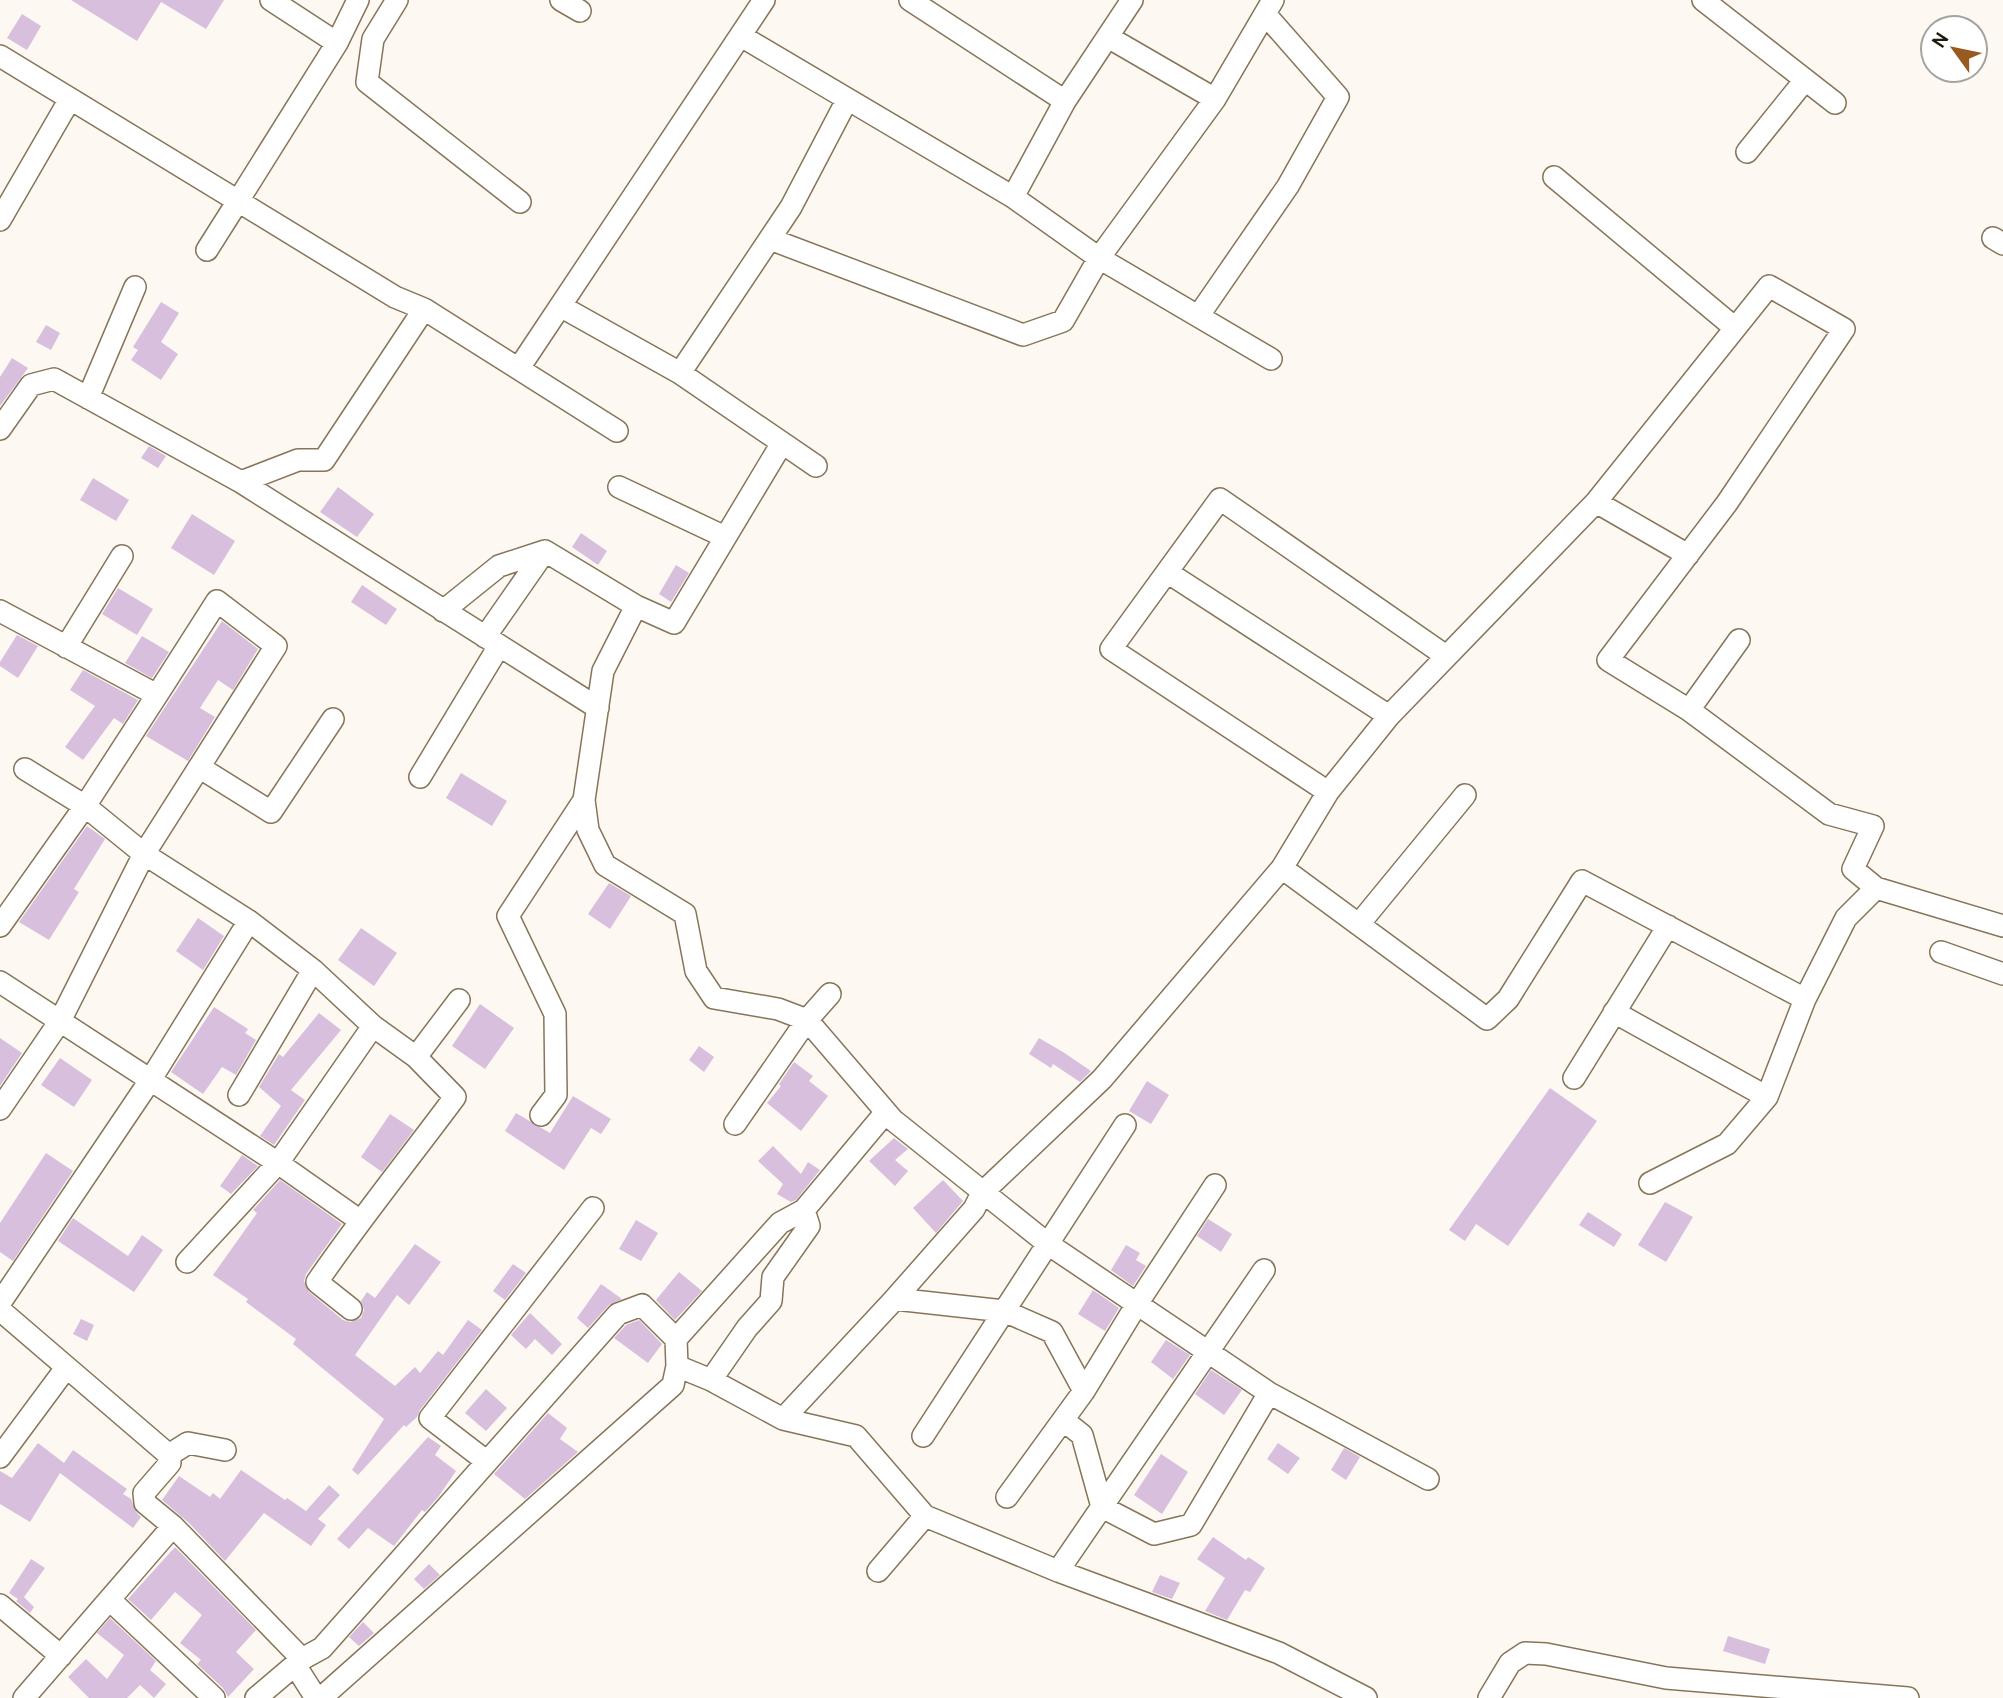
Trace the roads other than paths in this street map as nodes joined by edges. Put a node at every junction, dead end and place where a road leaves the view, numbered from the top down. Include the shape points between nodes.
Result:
1 (271, 0) edge
2 (358, 0) edge
3 (397, 0) edge
4 (561, 0) edge
5 (764, 0) edge
6 (1132, 0) edge
7 (1703, 0) edge
8 (922, 3) edge
9 (1269, 7) edge
10 (580, 11) dead end
11 (348, 22) junction
12 (741, 36) junction
13 (1108, 37) junction
14 (373, 38) junction
15 (337, 43) junction
16 (0, 56) edge
17 (1805, 80) junction
18 (70, 99) junction
19 (1215, 99) junction
20 (847, 100) junction
21 (1065, 102) junction
22 (1835, 103) dead end
23 (1747, 152) dead end
24 (1554, 177) dead end
25 (1013, 197) junction
26 (238, 201) junction
27 (520, 202) dead end
28 (0, 220) edge
29 (769, 239) junction
30 (207, 250) dead end
31 (1099, 258) junction
32 (135, 287) dead end
33 (562, 307) junction
34 (424, 309) junction
35 (1199, 315) junction
36 (1735, 328) junction
37 (1271, 359) dead end
38 (519, 368) junction
39 (680, 373) junction
40 (88, 398) junction
41 (0, 429) edge
42 (617, 430) dead end
43 (782, 443) junction
44 (816, 466) dead end
45 (240, 482) junction
46 (619, 487) dead end
47 (1596, 502) junction
48 (725, 537) junction
49 (545, 551) junction
50 (1688, 555) junction
51 (122, 556) dead end
52 (1167, 572) junction
53 (636, 606) junction
54 (0, 611) edge
55 (443, 611) junction
56 (1739, 640) dead end
57 (492, 642) junction
58 (66, 647) junction
59 (1446, 656) junction
60 (157, 695) junction
61 (598, 708) junction
62 (1689, 710) junction
63 (1389, 716) junction
64 (333, 719) dead end
65 (199, 767) junction
66 (25, 769) dead end
67 (420, 777) dead end
68 (1328, 792) junction
69 (1465, 795) dead end
70 (584, 800) junction
71 (85, 806) junction
72 (144, 854) junction
73 (1282, 868) junction
74 (1876, 888) junction
75 (249, 921) junction
76 (1359, 925) junction
77 (0, 926) edge
78 (1668, 926) junction
79 (2003, 926) edge
80 (1941, 952) dead end
81 (313, 970) junction
82 (2003, 974) edge
83 (0, 982) edge
84 (830, 994) dead end
85 (1805, 999) junction
86 (459, 1000) dead end
87 (1615, 1012) junction
88 (807, 1020) junction
89 (60, 1021) junction
90 (373, 1026) junction
91 (416, 1057) junction
92 (1574, 1077) dead end
93 (151, 1079) junction
94 (239, 1095) dead end
95 (1767, 1097) junction
96 (0, 1109) edge
97 (886, 1112) junction
98 (541, 1115) dead end
99 (735, 1124) dead end
100 (1125, 1125) dead end
101 (278, 1163) junction
102 (1650, 1183) dead end
103 (1215, 1185) dead end
104 (982, 1193) junction
105 (593, 1209) dead end
106 (804, 1210) junction
107 (359, 1220) junction
108 (1048, 1244) junction
109 (187, 1262) dead end
110 (1264, 1270) dead end
111 (895, 1299) junction
112 (0, 1303) edge
113 (1137, 1304) junction
114 (351, 1309) dead end
115 (0, 1310) edge
116 (1004, 1311) junction
117 (676, 1339) junction
118 (1208, 1354) junction
119 (677, 1366) junction
120 (66, 1368) junction
121 (711, 1380) junction
122 (1084, 1391) junction
123 (1269, 1393) junction
124 (783, 1419) junction
125 (1063, 1420) junction
126 (923, 1436) dead end
127 (225, 1450) dead end
128 (169, 1455) junction
129 (0, 1457) edge
130 (486, 1461) junction
131 (1428, 1479) dead end
132 (1007, 1497) dead end
133 (1102, 1507) junction
134 (925, 1516) junction
135 (173, 1526) junction
136 (878, 1571) dead end
137 (1058, 1571) junction
138 (110, 1600) junction
139 (0, 1605) edge
140 (61, 1656) junction
141 (299, 1662) junction
142 (24, 1698) edge
143 (214, 1698) edge
144 (256, 1698) edge
145 (319, 1698) edge
146 (1366, 1698) edge
147 (1489, 1698) edge
148 (1908, 1698) edge

1 - 15 street
2 - 11 street
3 - 14 street
4 - 10 street
5 - 12 street
6 - 13 street
7 - 17 street
8 - 21 street
9 - 19 street
9 - 35 street via 1338,97 1288,186
11 - 14 street
11 - 15 street
12 - 20 street
12 - 33 street
13 - 19 street
13 - 21 street
14 - 27 street via 367,82
15 - 26 street
16 - 18 street
17 - 22 street
17 - 23 street
18 - 26 street
18 - 28 street
19 - 31 street
20 - 25 street
20 - 29 street
21 - 25 street
24 - 36 street
25 - 31 street
26 - 30 street
26 - 34 street
29 - 31 street via 1023,335 1063,321
29 - 39 street
31 - 35 street
32 - 40 street
33 - 38 street
33 - 39 street
34 - 38 street
34 - 45 street via 324,460 298,460
35 - 37 street
36 - 47 street
36 - 50 street via 1769,286 1844,329
38 - 42 street
39 - 43 street
40 - 41 street via 54,379 31,385
40 - 45 street
43 - 44 street
43 - 48 street
45 - 55 street
46 - 48 street
47 - 50 street
47 - 59 street
48 - 53 street via 674,623
49 - 53 street
49 - 55 street via 499,566
49 - 57 street
50 - 62 street via 1608,660
51 - 58 street
52 - 59 street via 1220,499
52 - 63 street
52 - 68 street via 1111,649
53 - 61 street via 603,671
54 - 58 street
55 - 57 street
56 - 62 street
57 - 61 street
57 - 67 street
58 - 60 street
59 - 63 street
60 - 65 street via 217,601 276,646
60 - 71 street
61 - 70 street
62 - 74 street via 1829,814 1873,826 1853,869
63 - 68 street
64 - 65 street via 271,812
65 - 72 street
66 - 71 street
68 - 73 street
69 - 76 street
70 - 88 street via 588,830 605,865 685,914 696,971 714,999 778,1009
70 - 98 street via 508,916 555,1014 556,1095
71 - 72 street
71 - 77 street
72 - 75 street
72 - 89 street
73 - 76 street
73 - 104 street via 1101,1079
74 - 79 street
74 - 85 street via 1846,918
75 - 81 street
75 - 93 street
76 - 78 street via 1487,1019 1508,999 1583,881
78 - 85 street
78 - 87 street
80 - 82 street
81 - 90 street
81 - 94 street
83 - 89 street
84 - 88 street
85 - 95 street
86 - 91 street
87 - 92 street
87 - 95 street
88 - 97 street
88 - 99 street
89 - 93 street
89 - 96 street
90 - 91 street
90 - 101 street
91 - 107 street via 455,1097
93 - 101 street
93 - 112 street
95 - 102 street via 1727,1144
97 - 104 street
97 - 106 street
100 - 108 street
101 - 107 street
101 - 109 street
103 - 113 street
104 - 108 street
104 - 111 street via 974,1209
105 - 130 street via 430,1418
106 - 117 street via 780,1223
106 - 121 street via 809,1226 773,1277 772,1301
107 - 114 street via 317,1282
108 - 113 street
108 - 116 street
110 - 118 street
111 - 116 street
111 - 124 street
113 - 118 street
113 - 122 street
115 - 120 street
116 - 122 street via 1052,1332
116 - 126 street
117 - 119 street
117 - 130 street via 642,1305 618,1314
118 - 123 street
118 - 133 street
119 - 121 street
119 - 145 street via 673,1385
120 - 128 street
120 - 129 street
121 - 124 street
122 - 125 street
123 - 131 street
123 - 133 street via 1191,1524 1154,1534
124 - 134 street via 856,1436
125 - 132 street
125 - 133 street via 1082,1435
127 - 128 street via 188,1443
128 - 135 street via 170,1463 144,1493 145,1503
130 - 141 street via 323,1648
133 - 137 street
134 - 136 street
134 - 137 street
135 - 138 street
135 - 141 street
137 - 146 street via 1279,1653
138 - 140 street
138 - 143 street
139 - 140 street
140 - 142 street
141 - 144 street
141 - 145 street
147 - 148 street via 1510,1663 1525,1653 1666,1678

